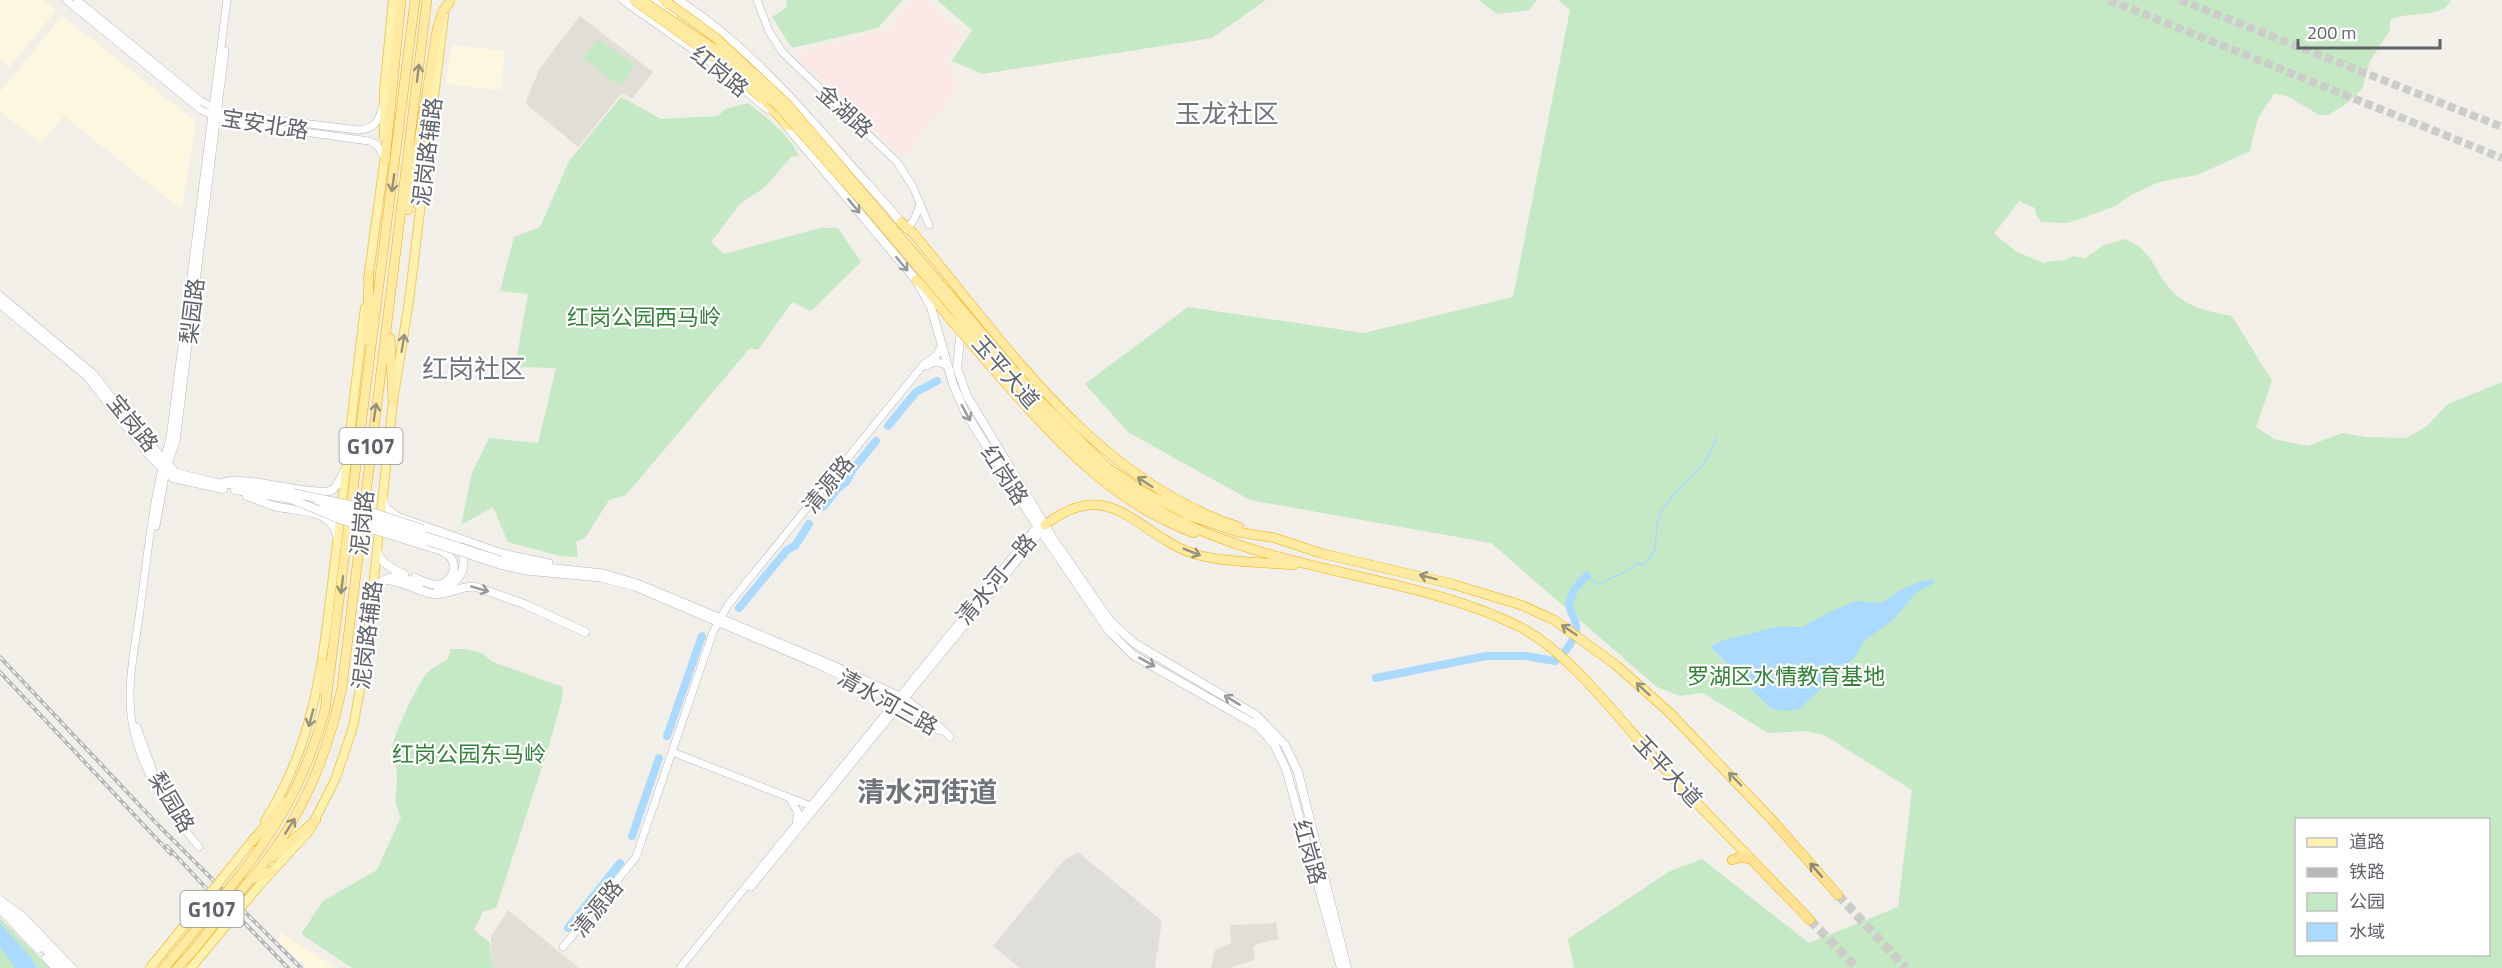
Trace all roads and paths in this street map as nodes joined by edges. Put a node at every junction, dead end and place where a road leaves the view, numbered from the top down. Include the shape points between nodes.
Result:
1 (66, 0) edge
2 (77, 0) edge
3 (227, 0) edge
4 (232, 0) edge
5 (393, 0) edge
6 (401, 0) edge
7 (415, 0) edge
8 (427, 0) edge
9 (449, 0) edge
10 (456, 0) edge
11 (623, 0) edge
12 (634, 0) edge
13 (641, 0) edge
14 (651, 0) edge
15 (664, 0) edge
16 (678, 0) edge
17 (757, 0) edge
18 (688, 7) junction
19 (443, 15) junction
20 (674, 15) junction
21 (669, 31) junction
22 (430, 79) junction
23 (389, 91) junction
24 (216, 109) junction
25 (216, 118) junction
26 (788, 126) junction
27 (385, 161) junction
28 (396, 162) junction
29 (426, 167) junction
30 (920, 205) junction
31 (906, 225) junction
32 (398, 248) junction
33 (369, 274) junction
34 (916, 280) junction
35 (0, 296) edge
36 (0, 304) edge
37 (389, 315) junction
38 (942, 345) junction
39 (368, 366) junction
40 (947, 366) junction
41 (393, 401) junction
42 (1036, 402) junction
43 (164, 465) junction
44 (346, 467) junction
45 (215, 486) junction
46 (292, 496) junction
47 (383, 499) junction
48 (1042, 529) junction
49 (1275, 538) junction
50 (338, 542) junction
51 (377, 550) junction
52 (500, 562) junction
53 (1298, 565) junction
54 (578, 570) junction
55 (1344, 573) junction
56 (384, 580) junction
57 (373, 588) junction
58 (721, 620) junction
59 (585, 632) dead end
60 (322, 661) junction
61 (901, 701) junction
62 (325, 710) junction
63 (673, 752) junction
64 (295, 790) junction
65 (787, 797) junction
66 (1305, 799) junction
67 (1295, 800) junction
68 (811, 806) junction
69 (316, 820) junction
70 (794, 828) junction
71 (1731, 839) junction
72 (252, 842) junction
73 (1751, 859) junction
74 (271, 871) junction
75 (253, 877) junction
76 (1838, 895) tunnel mouth
77 (0, 900) edge
78 (0, 909) edge
79 (16, 918) junction
80 (1810, 920) tunnel mouth
81 (197, 954) junction
82 (67, 966) edge
83 (151, 966) edge
84 (56, 968) edge
85 (164, 968) edge
86 (177, 968) edge
87 (185, 968) edge
88 (191, 968) edge
89 (680, 968) edge
90 (686, 968) edge
91 (1341, 968) edge
92 (1347, 968) edge

1 - 25 street, 宝安北路
2 - 24 street, 宝安北路
3 - 24 street, 梨园路
4 - 24 street, 梨园路
5 - 23 main road
6 - 23 highway
7 - 28 highway, 泥岗路 / G107
32 -> 8 highway, 泥岗路 / G107
9 - 19 highway, bridge
10 - 19 main road
11 - 21 main road, 红岗路
12 - 26 highway, bridge via 718,60
13 - 42 highway, 玉平大道, bridge via 719,52 779,107
14 - 20 main road
15 - 42 highway, 玉平大道, bridge via 723,44 787,104
16 - 18 main road, 红岗路
17 - 30 street, 金湖路 via 783,53 897,162
18 - 20 main road
18 - 31 main road, 红岗路 via 787,93
19 - 22 highway
19 - 29 main road, 泥岗路辅路
20 - 21 main road
21 - 26 main road, 红岗路
22 - 29 main road
22 - 32 highway via 408,212
23 - 24 street, 宝安北路 via 377,122 365,130 226,114
23 - 27 highway
23 - 28 highway
24 - 25 street, 梨园路
25 - 27 street, 宝安北路 via 369,141 380,148
25 - 43 street, 梨园路
26 -> 34 main road, 红岗路
27 - 33 main road, 泥岗路辅路
28 -> 39 highway, 泥岗路 / G107
41 -> 29 main road, 泥岗路辅路
30 - 31 street
30 - 31 street, 金湖路 via 929,225
31 - 48 main road, 红岗路 via 957,294 962,319 957,362 963,388
49 -> 31 highway via 1188,506 1135,475 1107,453 1060,407
32 - 37 highway, 泥岗路 / G107
33 - 39 highway
33 - 44 main road, 泥岗路辅路
34 - 38 main road, 红岗路 via 932,308
34 - 53 highway, bridge via 1049,433 1115,492 1178,527
35 - 43 main road, 宝岗路 via 93,374
36 - 43 main road, 宝岗路 via 87,376 149,456
37 - 41 highway
75 -> 37 highway, 泥岗路 / G107 via 309,793 336,717
38 - 40 main road, 红岗路
38 - 58 street, 清源路 via 728,605
39 -> 62 highway, 泥岗路 / G107
40 -> 48 main road, 红岗路 via 965,412
40 - 58 street, 清源路 via 940,362 926,366
41 - 47 main road, 泥岗路辅路
42 - 49 highway, 玉平大道 via 1108,468 1142,491 1208,523
42 - 55 highway, 玉平大道 via 1067,440 1098,467 1174,518 1244,546
43 - 43 street, 梨园路 via 157,486 130,709 140,752 155,788 199,847 155,778 135,708
43 - 45 main road, 宝岗路 via 181,481
44 - 45 main road via 337,486 325,493 241,479
44 - 50 main road, 泥岗路辅路
45 - 46 main road, 宝岗路
45 - 50 main road via 328,520 335,528
46 - 51 main road, bridge via 342,520 445,552 453,561 452,574 441,584 430,584 394,570
46 - 52 street, 清水河三路, bridge
46 - 56 main road, bridge via 350,505 447,537 458,545 464,560 458,579 440,589 397,576
47 - 51 main road, 泥岗路辅路
47 - 54 street via 397,516 502,553
48 -> 53 highway via 1075,508 1099,504 1199,555
48 - 61 street, 清水河一路 via 1033,531
66 -> 48 main road, 红岗路 via 1294,763 1271,729 1246,708 1122,634
48 -> 67 main road, 红岗路 via 1098,616 1127,650 1246,718 1266,734 1282,759
76 -> 49 highway, 玉平大道 via 1670,713 1616,665 1554,620 1484,594
50 - 60 main road, 泥岗路辅路
51 - 57 main road, 泥岗路辅路
52 - 54 street, 清水河三路
52 - 58 street, 清水河三路 via 526,571 622,582
53 - 55 highway
54 - 58 street, 清水河三路 via 629,580
55 - 71 highway, 玉平大道 via 1429,592 1496,616 1536,637 1585,682
56 - 57 main road
56 -> 59 main road via 436,594 476,587
57 - 69 main road, 泥岗路辅路 via 353,727
58 - 61 street, 清水河三路
58 - 63 street, 清源路 via 713,632
60 - 62 highway
60 -> 72 main road, 泥岗路辅路 via 312,714 299,754
61 - 61 street, 清水河三路 via 950,737 934,721
61 - 68 street, 清水河一路
61 - 90 street, 清水河一路
62 - 64 highway, 泥岗路 / G107
63 - 63 street, 清源路 via 636,857 563,947 638,858
63 - 65 street
64 - 72 highway
64 - 85 highway, 泥岗路 / G107, bridge via 273,831
65 - 68 street
65 - 70 street via 797,807
66 - 67 main road via 1300,804
66 - 92 main road, 红岗路
67 - 91 main road, 红岗路
68 - 70 street, 清水河一路
69 - 74 main road, 泥岗路辅路
69 - 75 highway
70 - 89 street, 清水河一路
71 - 73 highway, 玉平大道
71 - 73 highway via 1732,860
72 - 83 main road, 泥岗路辅路, bridge
73 - 80 highway
74 - 75 highway
74 - 81 main road, 泥岗路辅路, bridge
75 - 81 highway, G107, bridge
77 - 79 main road
78 - 79 main road
79 - 82 main road
79 - 84 main road
81 - 86 highway, G107
81 - 87 main road, 泥岗路辅路
81 - 88 main road, 泥岗路辅路

